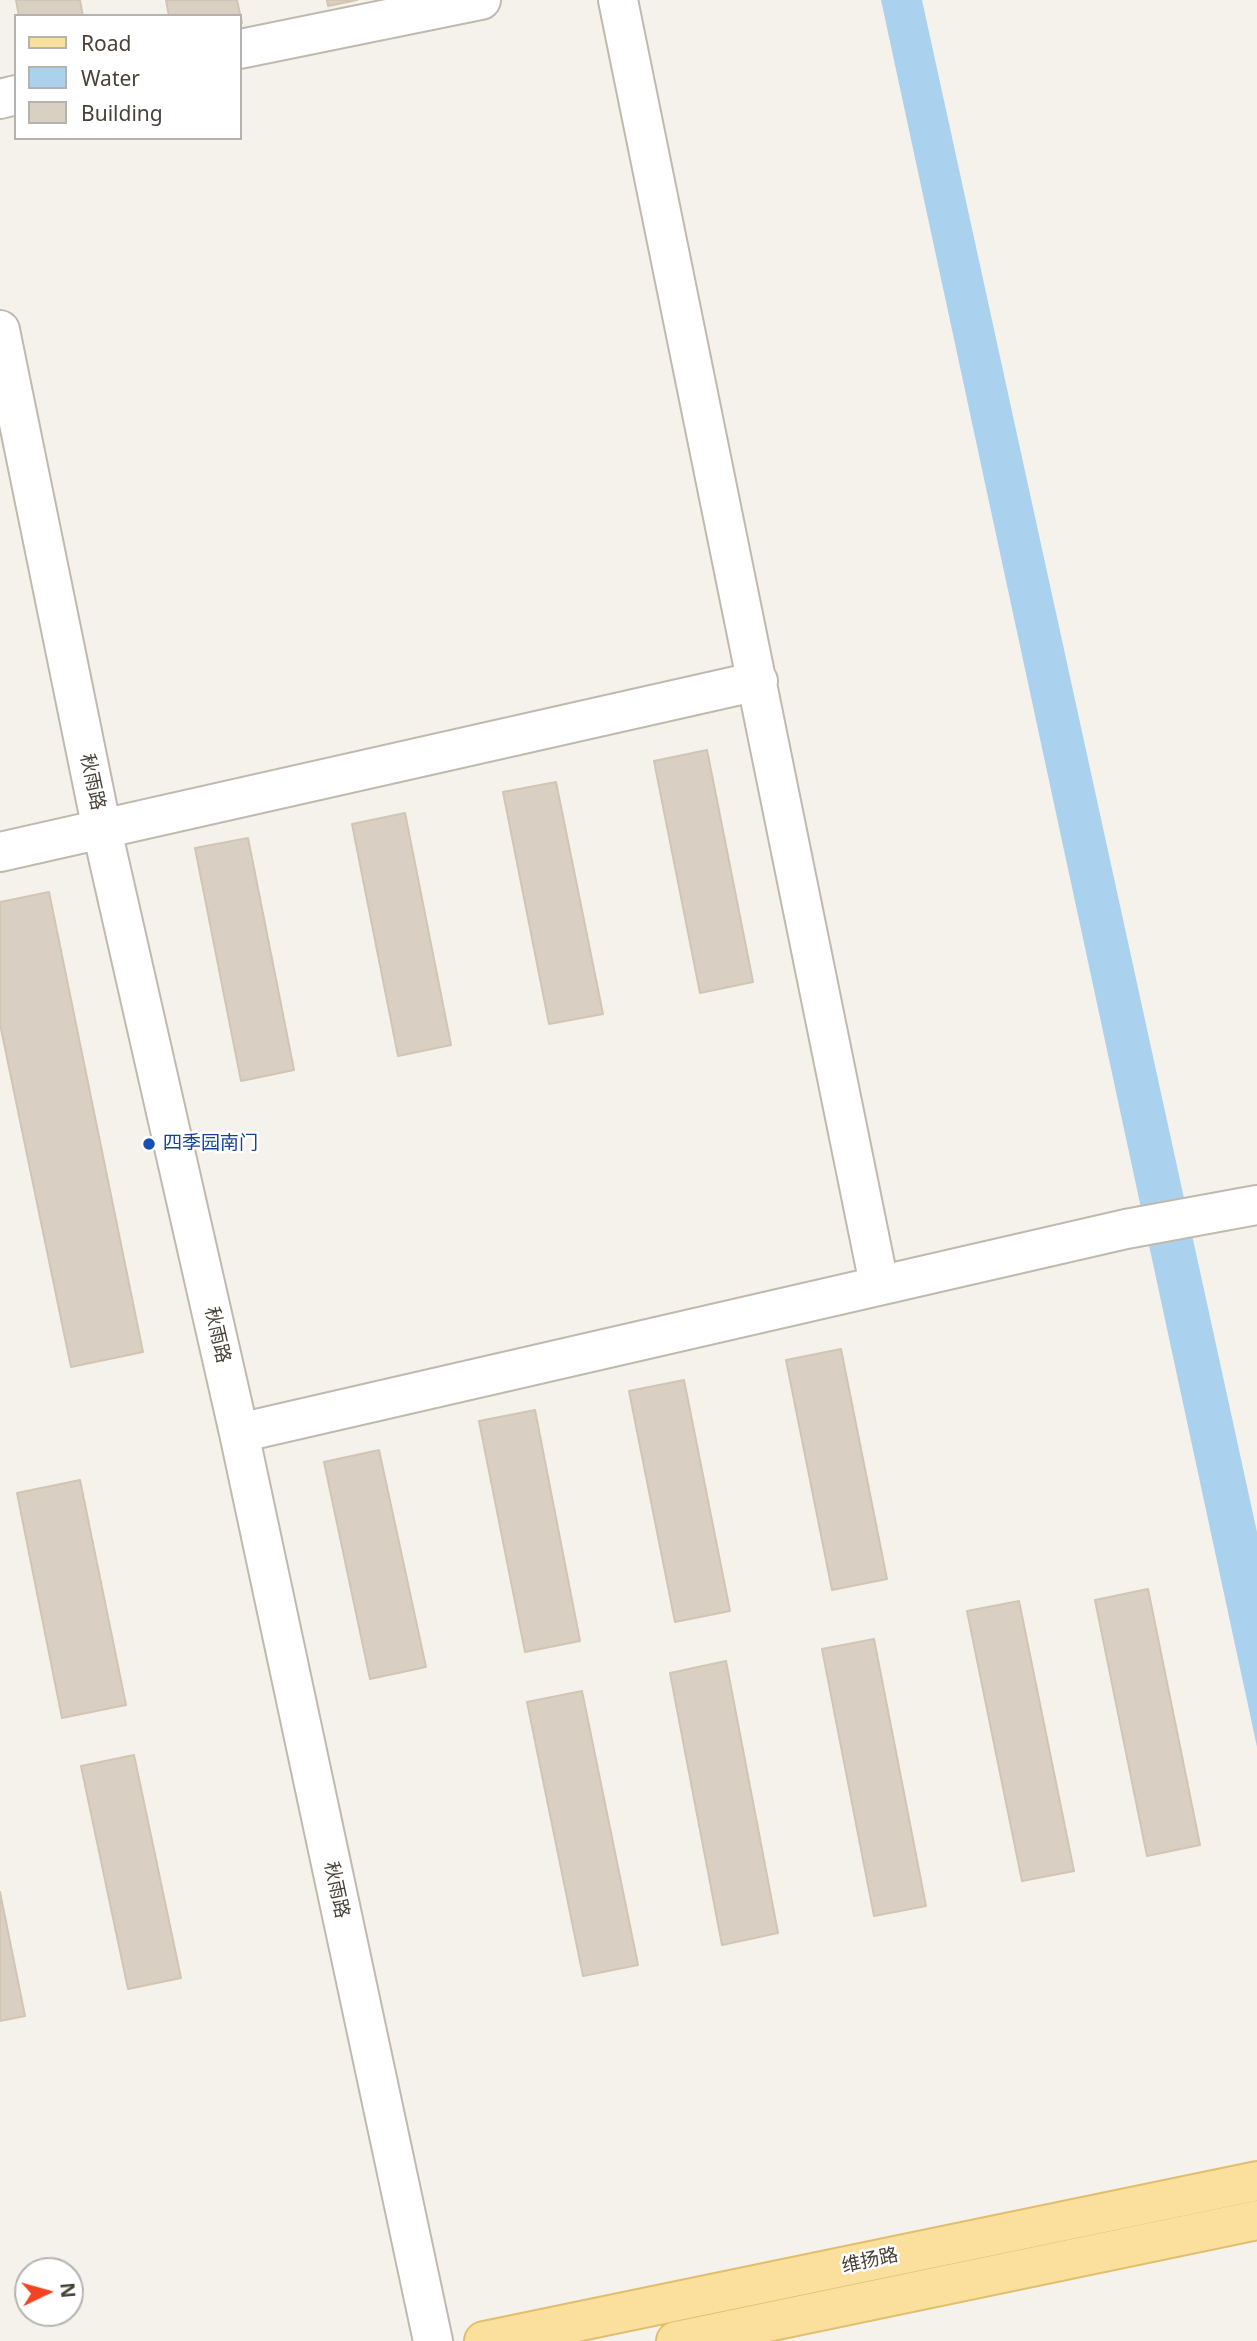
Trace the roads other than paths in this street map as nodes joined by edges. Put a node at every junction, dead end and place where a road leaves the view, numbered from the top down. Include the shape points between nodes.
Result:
1 (481, 0) edge
2 (618, 0) edge
3 (242, 49) edge
4 (0, 330) edge
5 (758, 681) junction
6 (102, 830) junction
7 (0, 852) edge
8 (1257, 1205) edge
9 (879, 1284) junction
10 (239, 1433) junction
11 (1257, 2180) edge
12 (1257, 2220) edge
13 (433, 2341) edge
14 (484, 2341) edge
15 (676, 2341) edge

1 - 3 street
2 - 5 street
4 - 6 street, 秋雨路
5 - 6 street
5 - 9 street
6 - 7 street
6 - 10 street, 秋雨路
8 - 9 street via 1126,1228
9 - 10 street
10 - 13 street, 秋雨路
11 - 14 main road, 维扬路
12 - 15 main road, 维扬路

